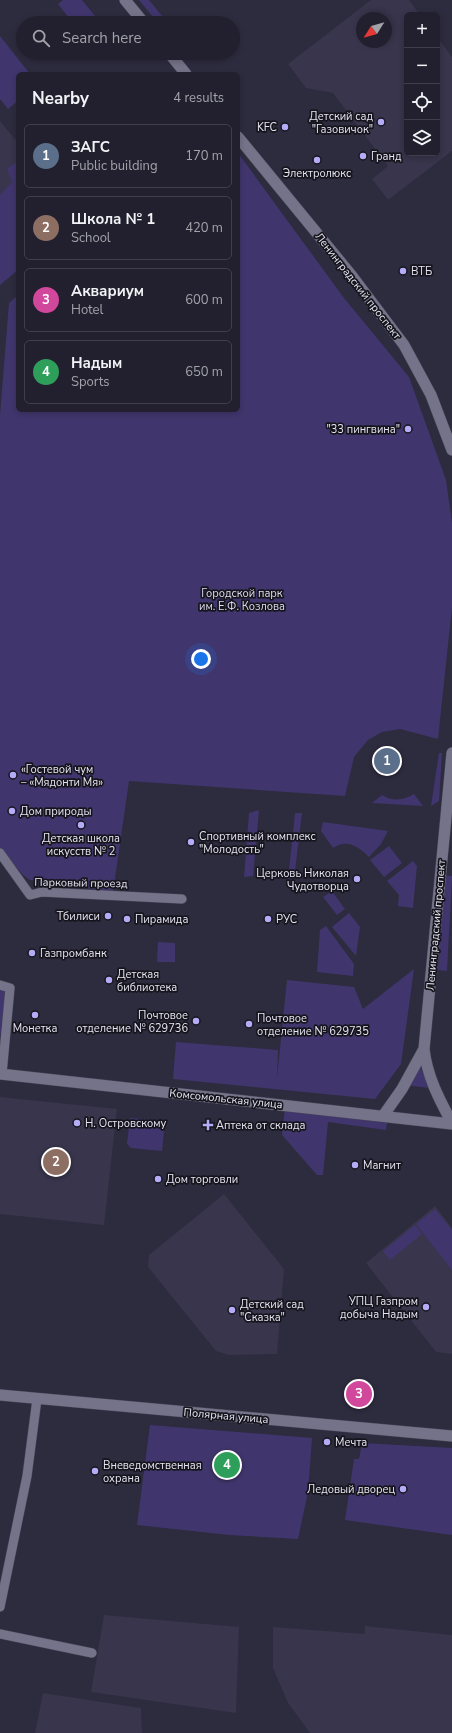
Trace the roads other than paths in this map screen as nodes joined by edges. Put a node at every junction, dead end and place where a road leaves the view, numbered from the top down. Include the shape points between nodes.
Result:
1 (125, 0) edge
2 (138, 16) edge
3 (175, 60) edge
4 (184, 72) edge
5 (240, 140) edge
6 (452, 450) edge
7 (452, 753) edge
8 (0, 853) edge
9 (182, 899) dead end
10 (0, 985) edge
11 (424, 1049) junction
12 (1, 1074) edge
13 (383, 1116) junction
14 (452, 1123) edge
15 (0, 1395) edge
16 (37, 1398) junction
17 (452, 1436) edge
18 (0, 1607) edge
19 (0, 1634) edge
20 (92, 1653) dead end

1 - 2 street
3 - 4 street
5 - 6 street, Ленинградский проспект via 352,276 404,345 431,395
7 - 11 street, Ленинградский проспект
8 - 9 street, Парковый проезд via 30,895 42,892
10 - 12 street via 10,988
11 - 13 street via 402,1089
11 - 14 street via 431,1080
12 - 13 street, Комсомольская улица
13 - 14 street, Комсомольская улица
15 - 16 street, Полярная улица
16 - 17 street, Полярная улица
16 - 18 street via 27,1476
19 - 20 street

